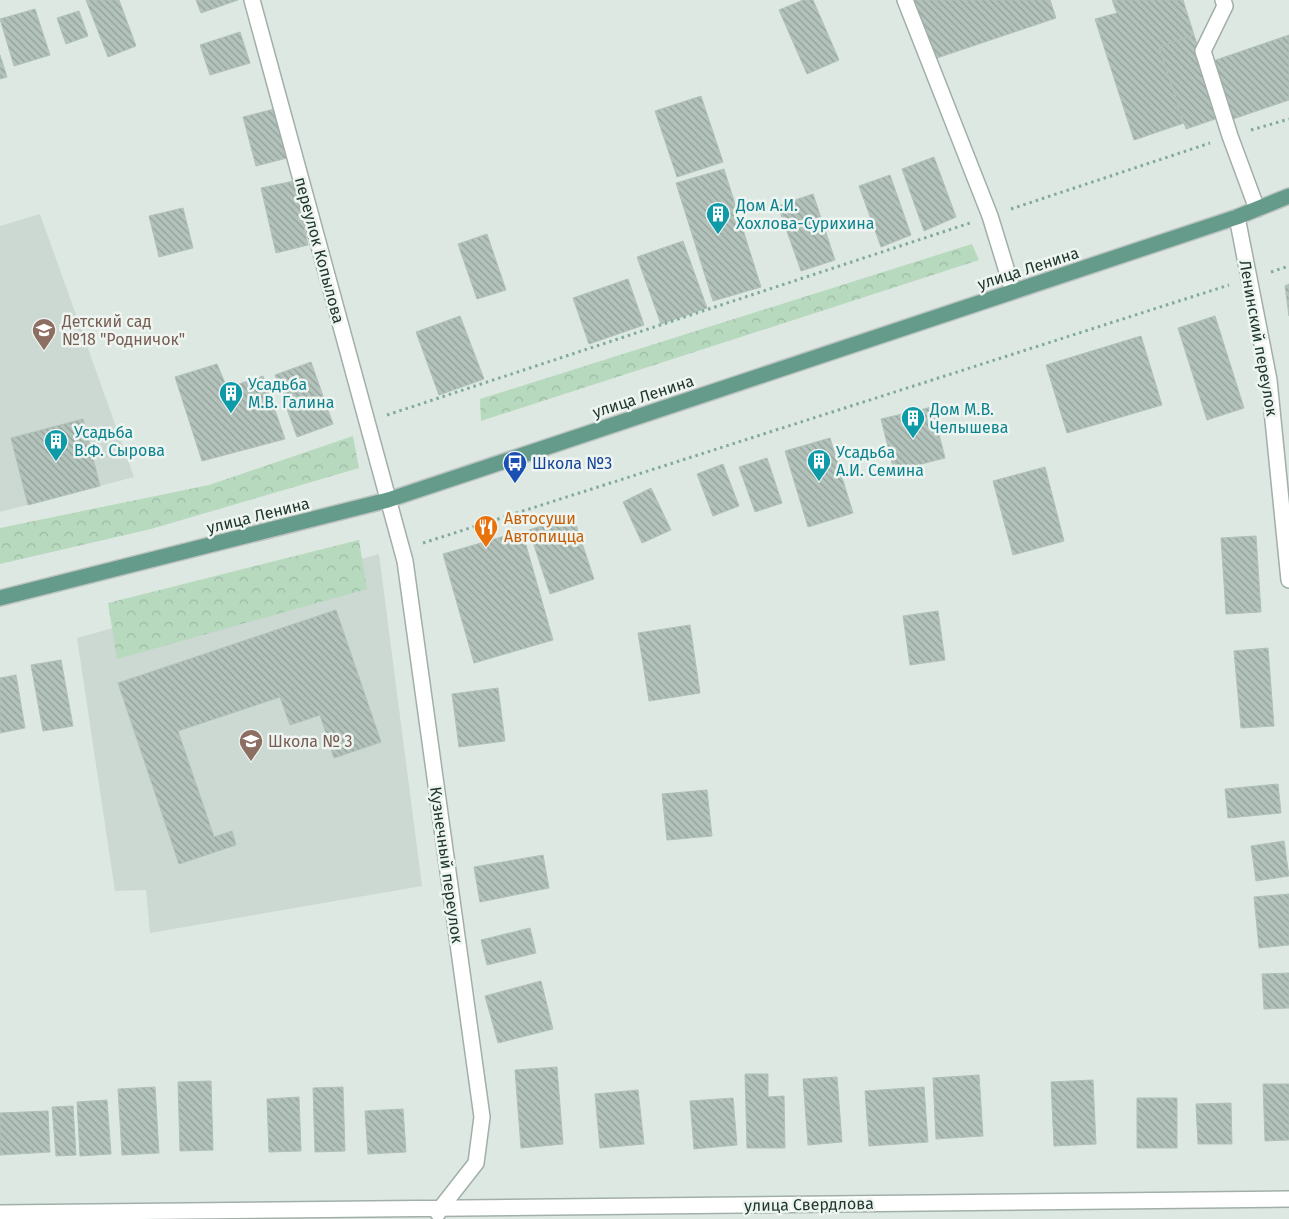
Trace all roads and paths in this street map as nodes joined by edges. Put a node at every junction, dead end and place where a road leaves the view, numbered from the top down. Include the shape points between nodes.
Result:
1 (252, 0) edge
2 (905, 0) edge
3 (1223, 0) edge
4 (1289, 119) edge
5 (1230, 136) junction
6 (1289, 196) edge
7 (1257, 209) junction
8 (990, 216) junction
9 (1237, 217) junction
10 (1289, 266) edge
11 (1249, 279) junction
12 (1014, 291) junction
13 (366, 422) junction
14 (388, 500) junction
15 (402, 550) junction
16 (1289, 580) edge
17 (0, 598) edge
18 (1289, 1199) edge
19 (0, 1213) edge
20 (438, 1214) edge

1 - 13 street, переулок Копылова
2 - 8 street
3 - 5 street via 1224,6 1203,50
4 - 5 path
5 - 7 street
5 - 8 path
6 - 7 main road, улица Ленина
7 - 9 main road, улица Ленина
8 - 12 street
8 - 13 path
9 - 11 street, Ленинский переулок
9 - 12 main road, улица Ленина
10 - 11 path
11 - 15 path
11 - 16 street, Ленинский переулок via 1269,380
12 - 14 main road, улица Ленина
13 - 14 street, переулок Копылова
14 - 15 street, Кузнечный переулок
14 - 17 main road, улица Ленина
15 - 20 street, Кузнечный переулок via 482,1117 476,1163
18 - 20 street, улица Свердлова
19 - 20 street, улица Свердлова

